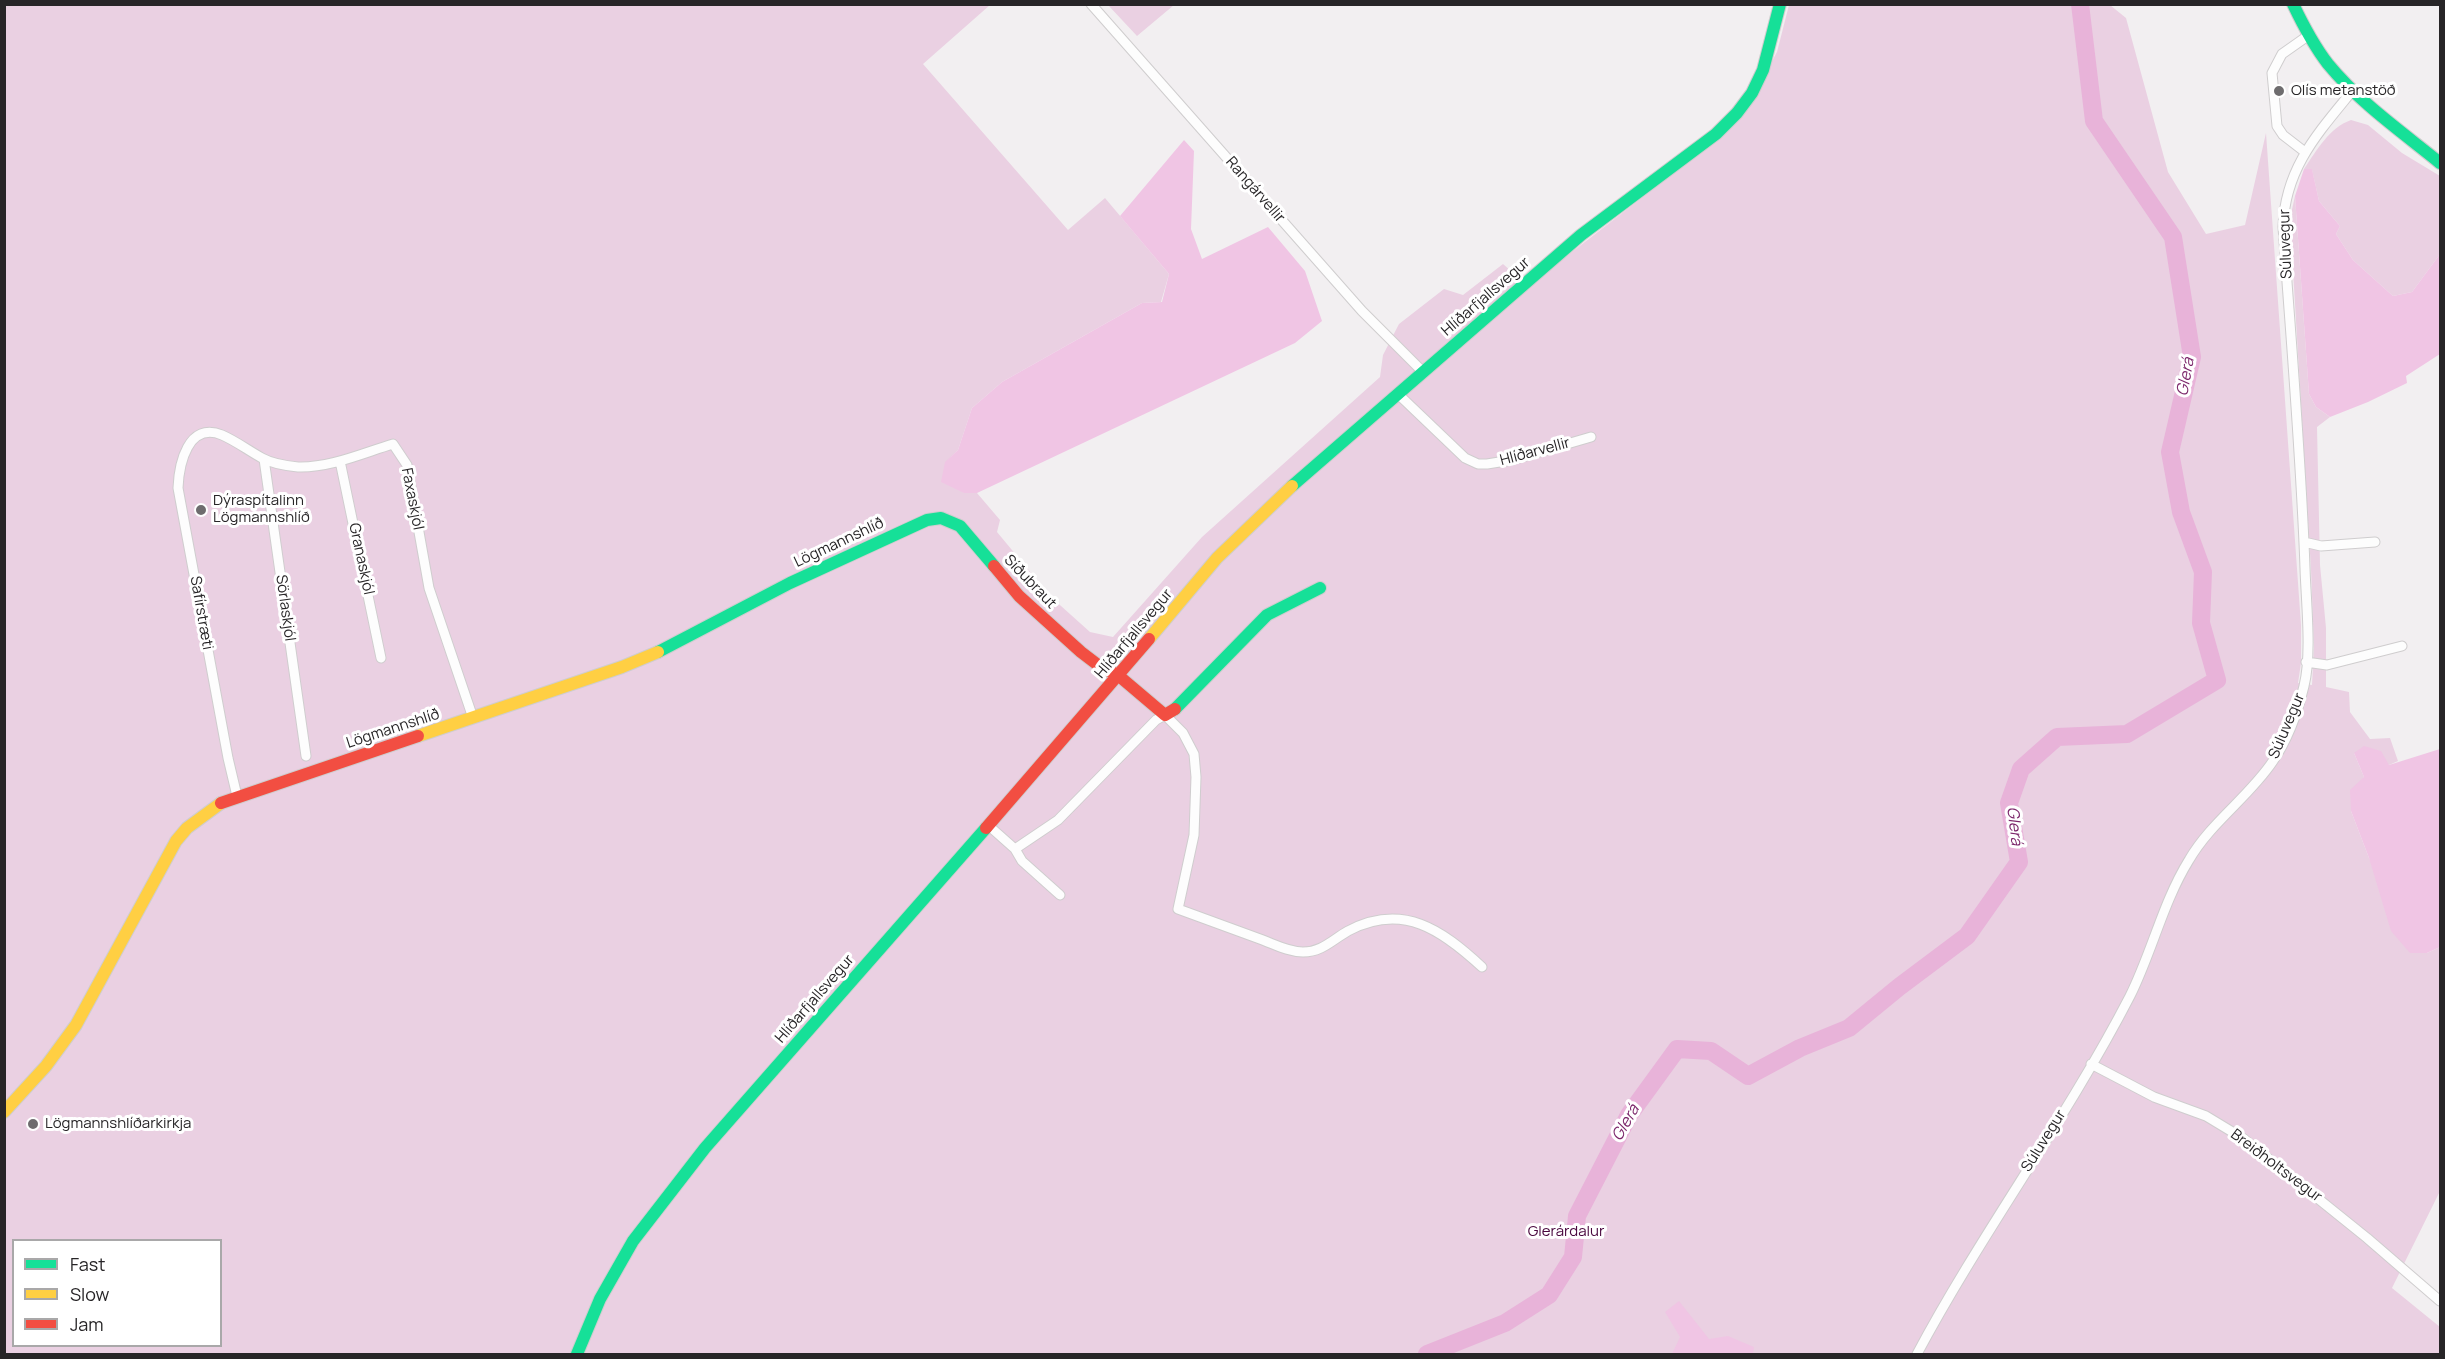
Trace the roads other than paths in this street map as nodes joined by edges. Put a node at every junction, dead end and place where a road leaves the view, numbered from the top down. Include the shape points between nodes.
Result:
1 (1091, 4) edge
2 (1780, 4) edge
3 (2292, 4) edge
4 (2308, 35) junction
5 (2354, 90) junction
6 (2305, 152) junction
7 (2440, 163) edge
8 (1423, 372) junction
9 (1398, 394) junction
10 (199, 435) joint
11 (1591, 437) dead end
12 (264, 459) junction
13 (340, 461) junction
14 (920, 523) joint
15 (2304, 542) junction
16 (2375, 542) dead end
17 (1320, 588) dead end
18 (2402, 646) dead end
19 (381, 658) dead end
20 (2306, 662) junction
21 (1119, 676) junction
22 (1165, 715) junction
23 (473, 718) junction
24 (306, 756) dead end
25 (237, 796) junction
26 (988, 825) junction
27 (1014, 849) junction
28 (1060, 895) dead end
29 (1482, 967) dead end
30 (2091, 1064) junction
31 (4, 1112) edge
32 (2440, 1301) edge
33 (576, 1354) edge
34 (1917, 1354) edge

1 - 8 street, Rangárvellir via 1362,311
2 - 8 street, Hlíðarfjallsvegur via 1763,70 1737,113 1716,134 1581,235
3 - 4 street
4 - 5 street via 2328,64
4 - 6 street via 2282,54 2272,73 2277,126
5 - 6 street, Súluvegur
5 - 7 street
6 - 15 street, Súluvegur via 2290,181 2283,227
8 - 9 street, Hlíðarfjallsvegur
9 - 11 street, Hlíðarvellir via 1465,458 1478,464 1512,460
9 - 21 street, Hlíðarfjallsvegur via 1243,531
10 - 12 street, Faxaskjól via 222,435
10 - 25 street, Safírstræti via 183,456 178,488
12 - 13 street, Faxaskjól via 298,466
12 - 24 street, Sörlaskjól
13 - 19 street, Granaskjól
13 - 23 street, Faxaskjól via 393,444 407,465 429,588
14 - 21 street, Síðubraut via 941,518 960,526 1019,596 1081,652
14 - 23 street, Lögmannshlíð via 790,583 670,647
15 - 16 street via 2321,546
15 - 20 street, Súluvegur
17 - 22 street via 1267,615 1177,708
18 - 20 street via 2327,665
20 - 30 street, Súluvegur via 2305,682 2295,715 2275,759 2191,856 2131,994
21 - 22 street, Síðubraut
21 - 26 street, Hlíðarfjallsvegur
22 - 27 street via 1058,820
22 - 29 street via 1183,733 1194,754 1196,777 1194,835 1178,909 1299,952 1322,948 1364,924 1405,920 1446,935
23 - 25 street, Lögmannshlíð
25 - 31 street, Lögmannshlíð via 201,815 176,841 80,1019 37,1078
26 - 27 street
26 - 33 street, Hlíðarfjallsvegur via 664,1200 617,1268
27 - 28 street
30 - 32 street, Breiðholtsvegur via 2154,1097 2206,1116 2244,1139
30 - 34 street, Súluvegur

